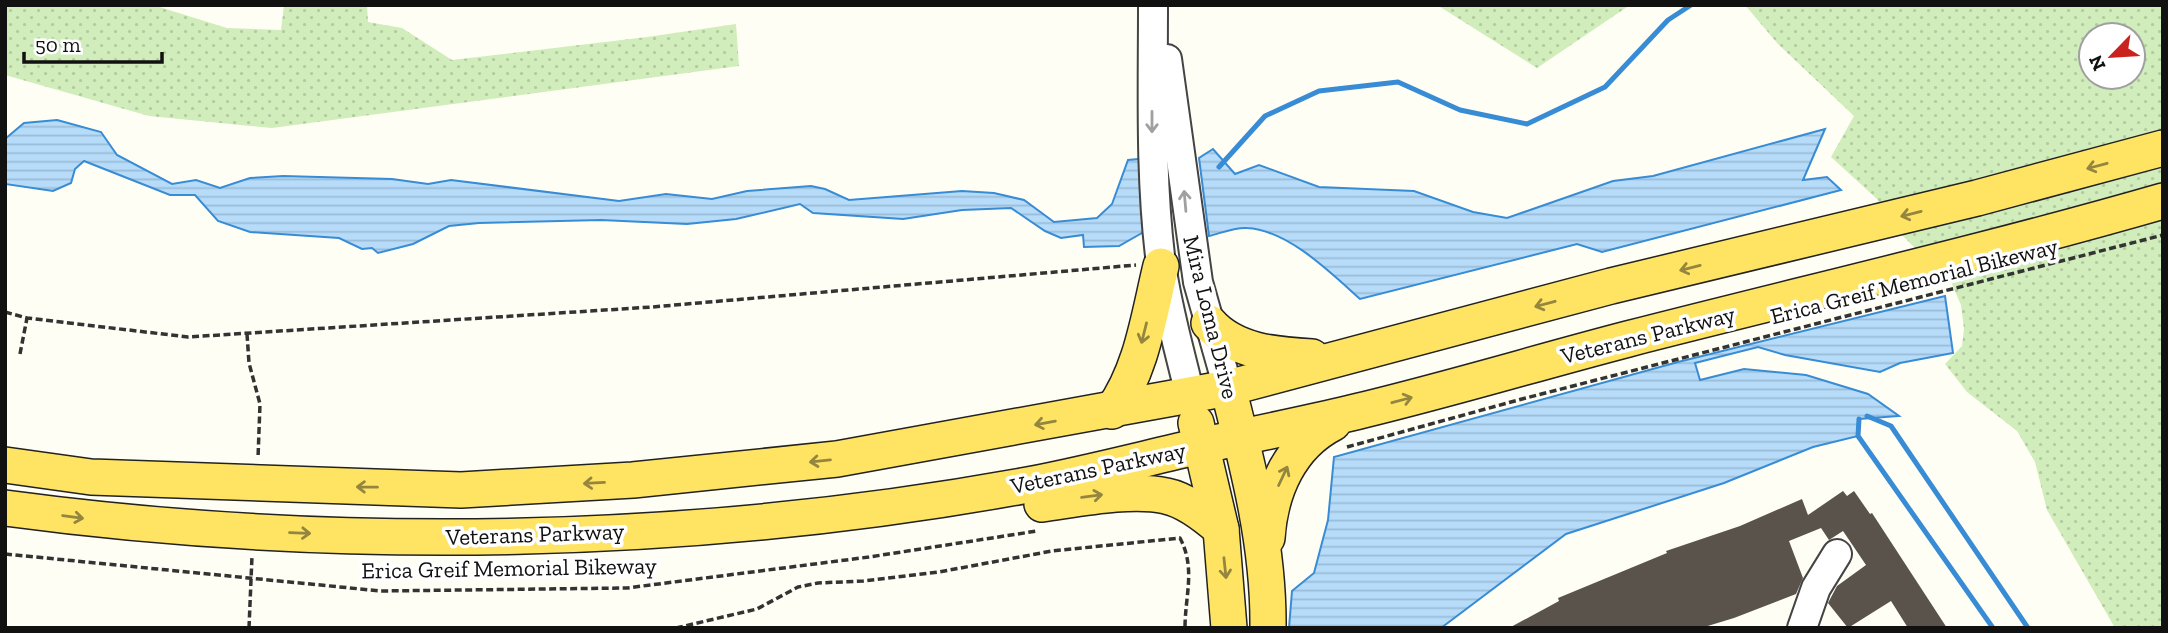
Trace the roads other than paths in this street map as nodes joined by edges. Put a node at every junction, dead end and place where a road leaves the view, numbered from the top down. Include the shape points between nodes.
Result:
1 (1154, 5) edge
2 (2163, 148) edge
3 (2163, 201) edge
4 (1154, 257) junction
5 (1209, 323) junction
6 (1333, 359) junction
7 (1228, 388) junction
8 (1190, 395) junction
9 (1112, 411) junction
10 (1352, 413) junction
11 (1241, 438) junction
12 (1200, 446) junction
13 (5, 465) edge
14 (5, 508) edge
15 (1221, 529) junction
16 (637, 531) junction
17 (1837, 554) dead end
18 (1265, 566) junction
19 (1228, 617) edge
20 (1268, 618) edge
21 (1802, 628) edge

1 -> 4 street, Mira Loma Drive
5 -> 1 street, Mira Loma Drive via 1190,241 1168,66
2 -> 6 main road, Veterans Parkway
10 -> 3 main road, Veterans Parkway
4 - 8 street, Mira Loma Drive
4 -> 9 main road via 1135,370
5 - 6 main road via 1227,341 1278,355
5 - 7 street, Mira Loma Drive
6 - 7 main road, Veterans Parkway
7 - 8 main road, Veterans Parkway
7 - 11 main road, Mira Loma Drive
8 - 9 main road, Veterans Parkway
8 - 12 main road, Mira Loma Drive
9 -> 13 main road, Veterans Parkway via 837,459 633,480 461,490 91,477
10 - 11 main road, Veterans Parkway
18 -> 10 main road via 1268,519 1297,449 1315,432
11 - 12 main road, Veterans Parkway
11 - 18 main road, Mira Loma Drive
12 - 15 main road, Mira Loma Drive
12 - 16 main road, Veterans Parkway via 1028,485 845,512
14 -> 16 main road, Veterans Parkway via 94,520 287,533 468,538
16 -> 15 main road via 692,545 750,542 906,526 1101,495 1166,496
15 -> 19 main road, Mira Loma Drive
17 - 21 street via 1816,588
18 - 20 main road, Mira Loma Drive

